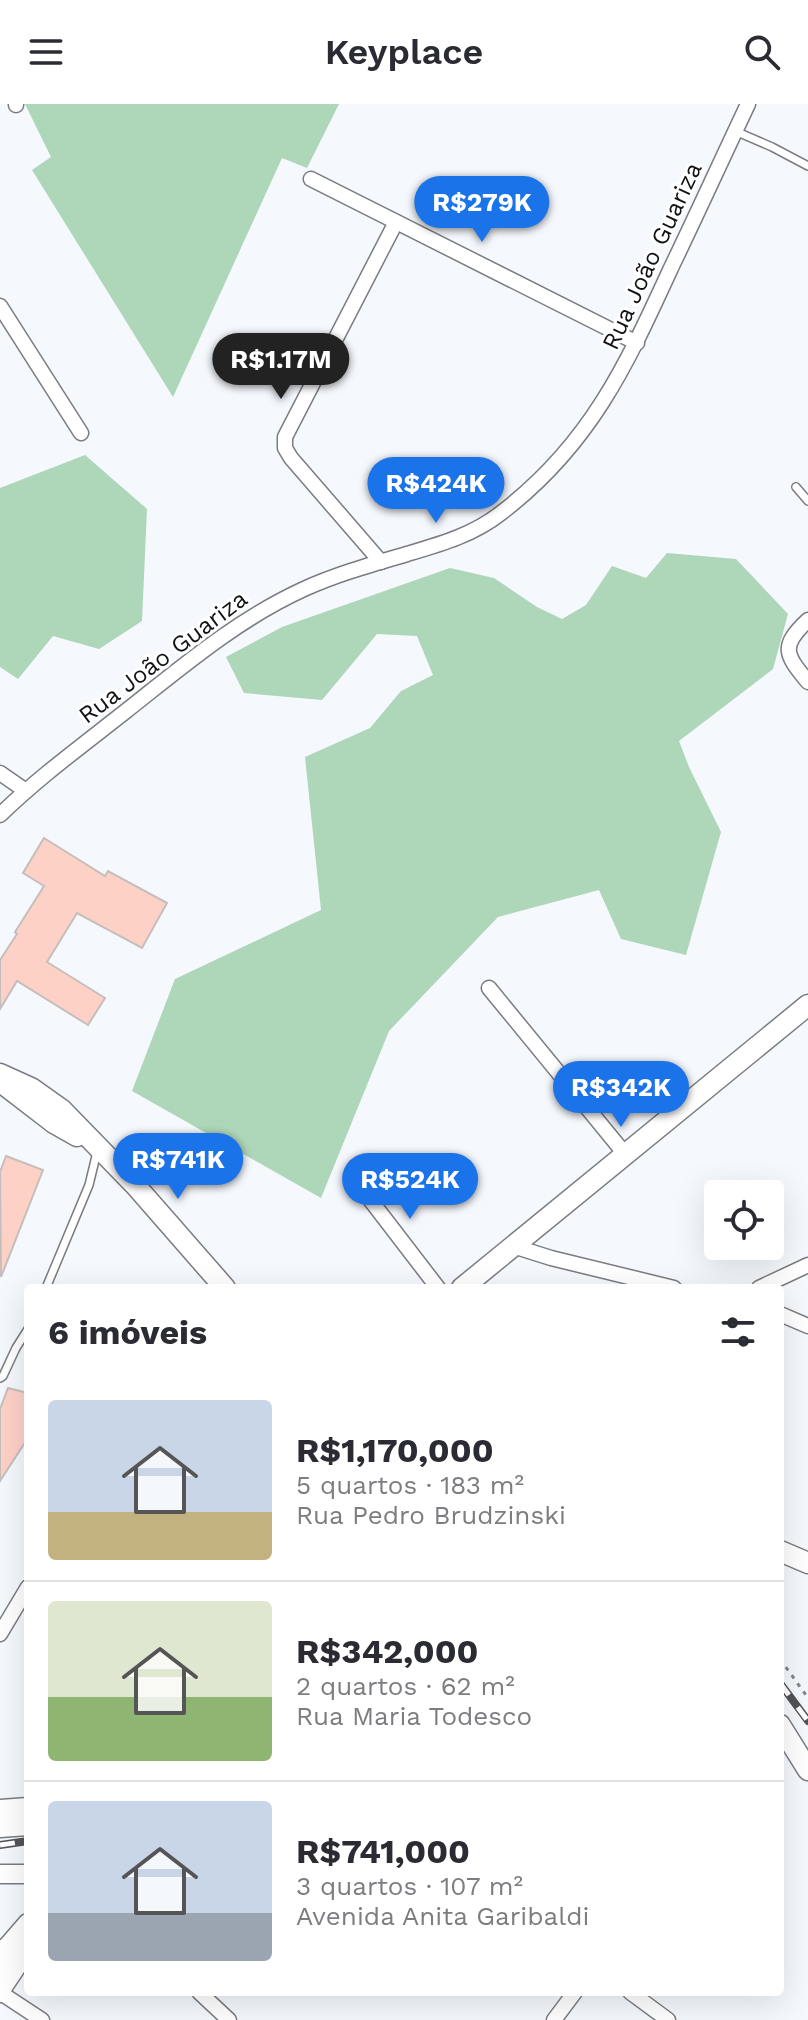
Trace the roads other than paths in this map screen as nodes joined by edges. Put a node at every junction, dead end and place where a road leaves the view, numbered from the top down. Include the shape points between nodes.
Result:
1 (748, 104) edge
2 (735, 131) junction
3 (808, 166) edge
4 (311, 179) dead end
5 (396, 222) junction
6 (0, 306) edge
7 (637, 343) junction
8 (81, 433) dead end
9 (796, 487) dead end
10 (808, 501) edge
11 (381, 562) junction
12 (808, 620) edge
13 (808, 682) edge
14 (0, 773) edge
15 (26, 791) junction
16 (0, 815) edge
17 (489, 988) dead end
18 (808, 1005) edge
19 (0, 1074) edge
20 (0, 1082) edge
21 (97, 1148) junction
22 (625, 1154) junction
23 (352, 1176) dead end
24 (513, 1246) junction
25 (808, 1265) edge
26 (48, 1284) edge
27 (214, 1284) edge
28 (435, 1284) edge
29 (467, 1284) edge
30 (658, 1284) edge
31 (768, 1284) edge
32 (784, 1316) edge
33 (808, 1326) edge
34 (24, 1335) edge
35 (0, 1378) edge
36 (784, 1553) edge
37 (808, 1563) edge
38 (24, 1594) edge
39 (0, 1634) edge
40 (784, 1732) edge
41 (784, 1749) edge
42 (808, 1771) edge
43 (24, 1808) edge
44 (0, 1810) edge
45 (24, 1825) edge
46 (0, 1827) edge
47 (0, 1874) edge
48 (24, 1874) edge
49 (24, 1942) edge
50 (24, 1945) edge
51 (24, 1947) edge
52 (0, 1954) edge
53 (0, 1973) edge
54 (0, 1994) edge
55 (203, 1996) edge
56 (572, 1996) edge
57 (635, 1996) edge
58 (42, 2020) edge
59 (229, 2020) edge
60 (554, 2020) edge
61 (668, 2020) edge

1 - 2 street, Rua João Guariza
2 - 3 lane
2 - 7 street, Rua João Guariza
4 - 5 street
5 - 7 street
5 - 11 street via 285,437 291,458
6 - 8 street
7 - 11 street, Rua João Guariza via 587,427 526,492 476,530
9 - 10 lane
11 - 15 street, Rua João Guariza via 308,587 237,626
12 - 13 street via 788,654
14 - 15 street
15 - 16 street, Rua João Guariza
17 - 22 street
18 - 22 main road
19 - 21 main road via 62,1110
20 - 21 main road
21 - 26 lane via 89,1185
21 - 27 main road via 135,1185
22 - 24 main road
23 - 28 street
24 - 29 main road
24 - 30 street
25 - 31 street
32 - 33 street
34 - 35 lane
36 - 37 main road
38 - 39 street
40 - 42 main road
41 - 42 main road
43 - 44 main road
45 - 46 main road
47 - 48 street
49 - 52 main road
50 - 54 street
51 - 53 main road via 20,1960
54 - 58 street
55 - 59 street
56 - 60 street
57 - 61 street

